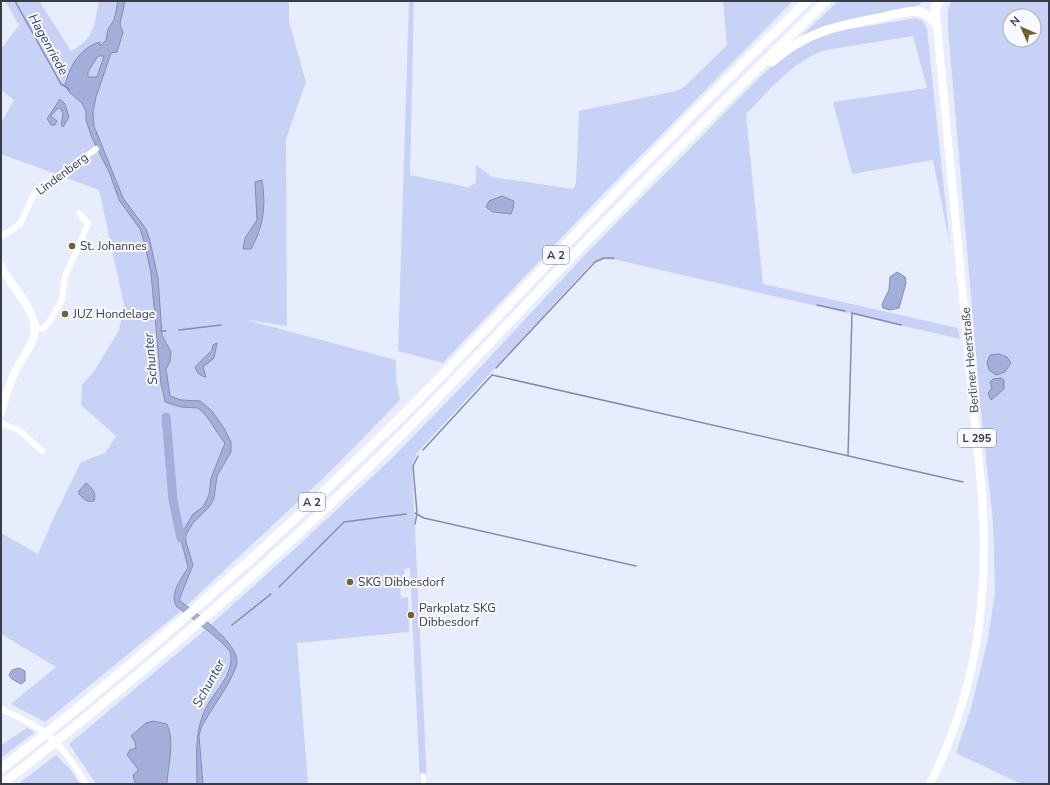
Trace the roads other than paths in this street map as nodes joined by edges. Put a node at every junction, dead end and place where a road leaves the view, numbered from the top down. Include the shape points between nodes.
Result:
1 (798, 1) edge
2 (807, 1) edge
3 (826, 1) edge
4 (939, 1) edge
5 (935, 6) edge
6 (785, 22) junction
7 (937, 25) junction
8 (749, 76) junction
9 (96, 149) dead end
10 (79, 213) dead end
11 (1, 237) edge
12 (1, 266) edge
13 (35, 328) junction
14 (1, 413) edge
15 (1, 423) edge
16 (42, 451) dead end
17 (1, 708) edge
18 (1, 769) edge
19 (423, 776) dead end
20 (2, 784) edge
21 (86, 784) edge
22 (424, 784) edge
23 (930, 784) edge

1 - 6 highway
2 - 6 highway, A 2
3 - 8 highway, A 2
4 - 5 highway
5 - 7 main road, Berliner Heerstraße / L 295
6 - 18 highway, A 2 via 647,160 398,420 338,478 225,583 134,662
7 - 8 highway via 922,12 915,11 825,29 798,41 762,72
7 - 23 main road, Berliner Heerstraße / L 295 via 982,495 985,567 980,626 970,677 957,720
8 - 20 highway, A 2 via 396,440 243,585 144,671
9 - 11 street, Lindenberg via 36,192 20,224
10 - 13 street via 88,223 65,276 62,300 43,329
12 - 13 main road via 30,312
13 - 14 main road via 32,344 14,374
15 - 16 street via 19,430
17 - 21 street via 37,727 51,738 67,754
19 - 22 street

